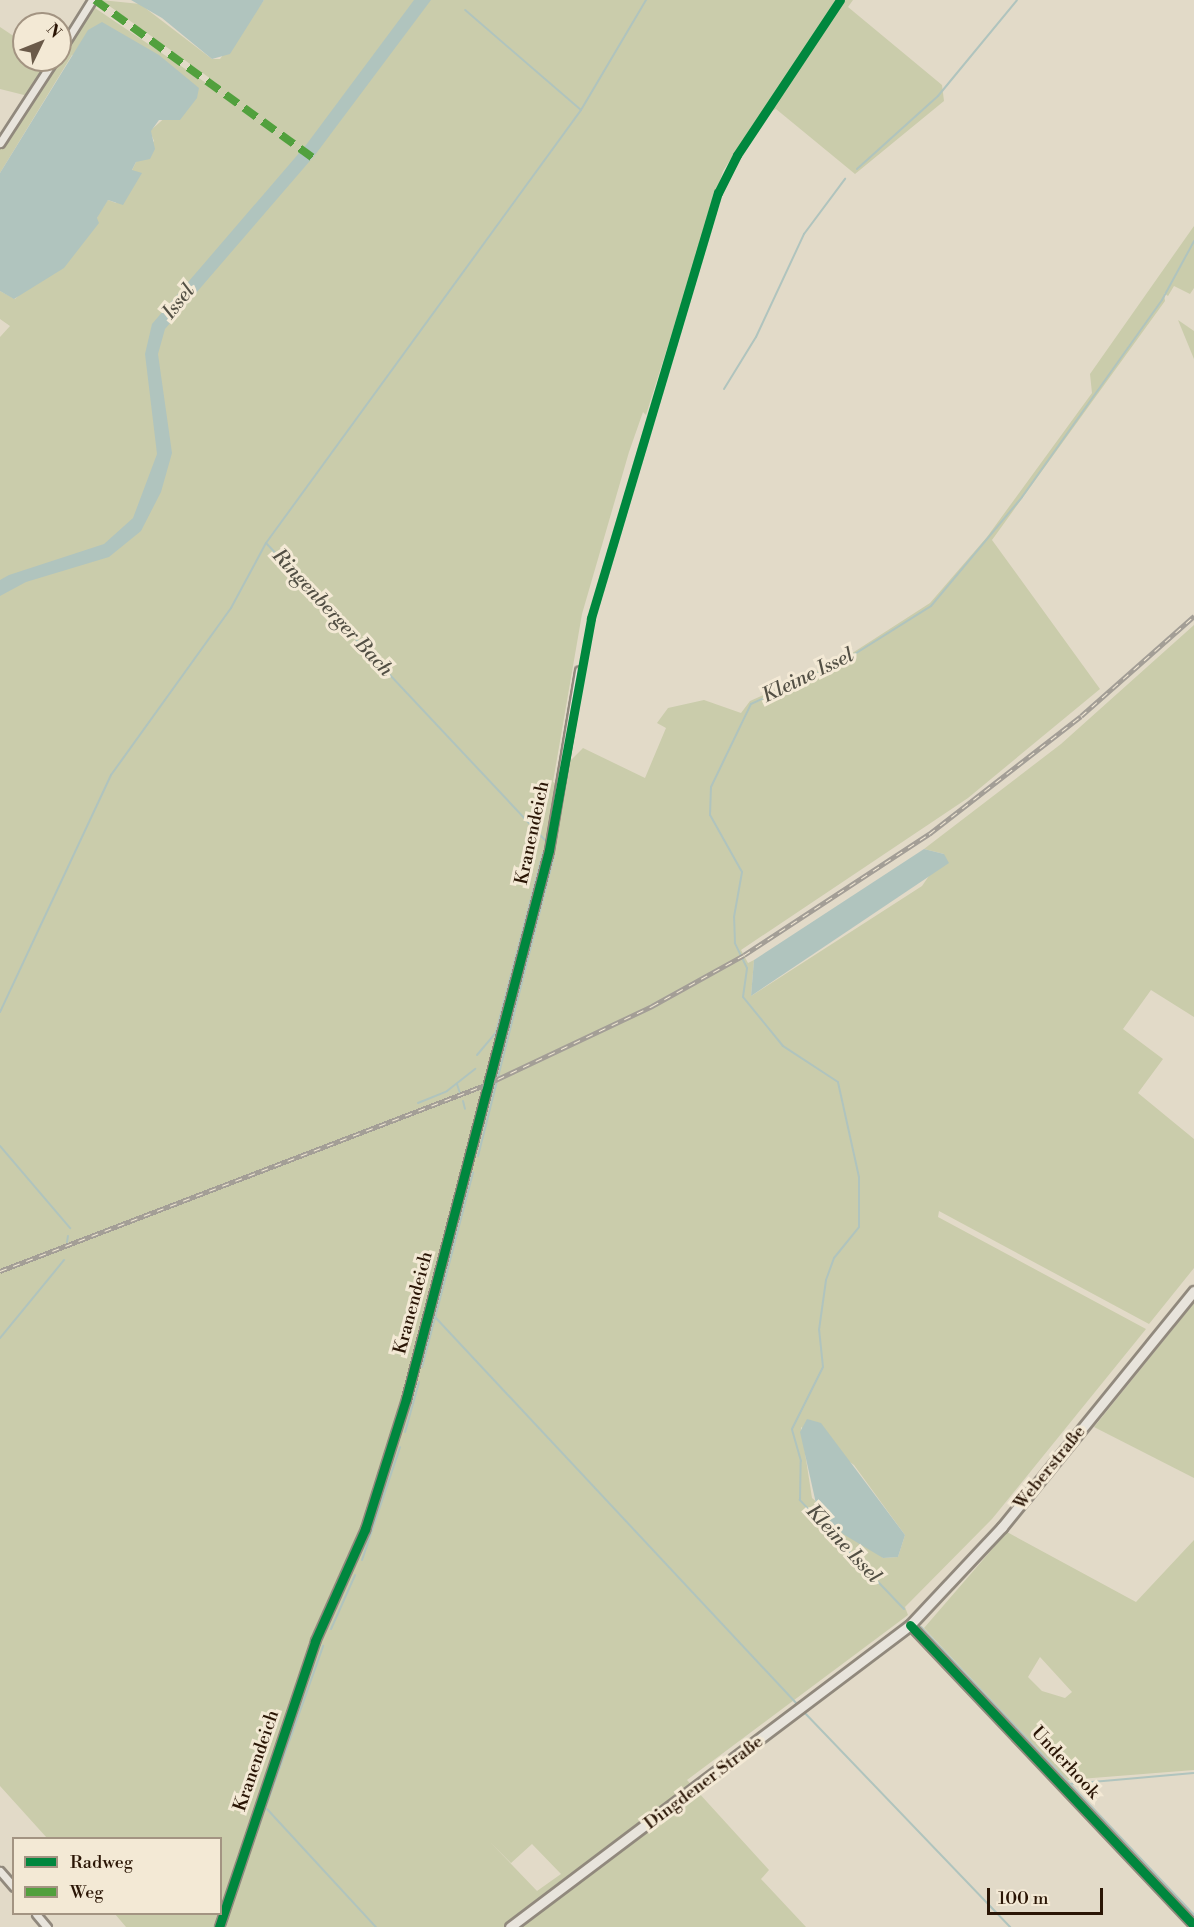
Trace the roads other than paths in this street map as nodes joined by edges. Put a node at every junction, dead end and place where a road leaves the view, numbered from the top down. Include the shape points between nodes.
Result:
1 (92, 0) edge
2 (72, 32) edge
3 (46, 72) edge
4 (0, 143) edge
5 (579, 670) dead end
6 (1194, 1291) edge
7 (910, 1625) junction
8 (896, 1637) joint
9 (0, 1871) edge
10 (12, 1885) edge
11 (37, 1915) edge
12 (1194, 1925) edge
13 (47, 1927) edge
14 (219, 1927) edge
15 (510, 1927) edge

1 - 2 street
3 - 4 street
5 - 14 street, Kranendeich via 549,850 406,1399 365,1529 315,1641
6 - 7 main road, Weberstraße via 1002,1527
7 - 8 main road, Weberstraße
7 - 12 street, Underhook
8 - 15 main road, Dingdener Straße
9 - 10 street
11 - 13 street

